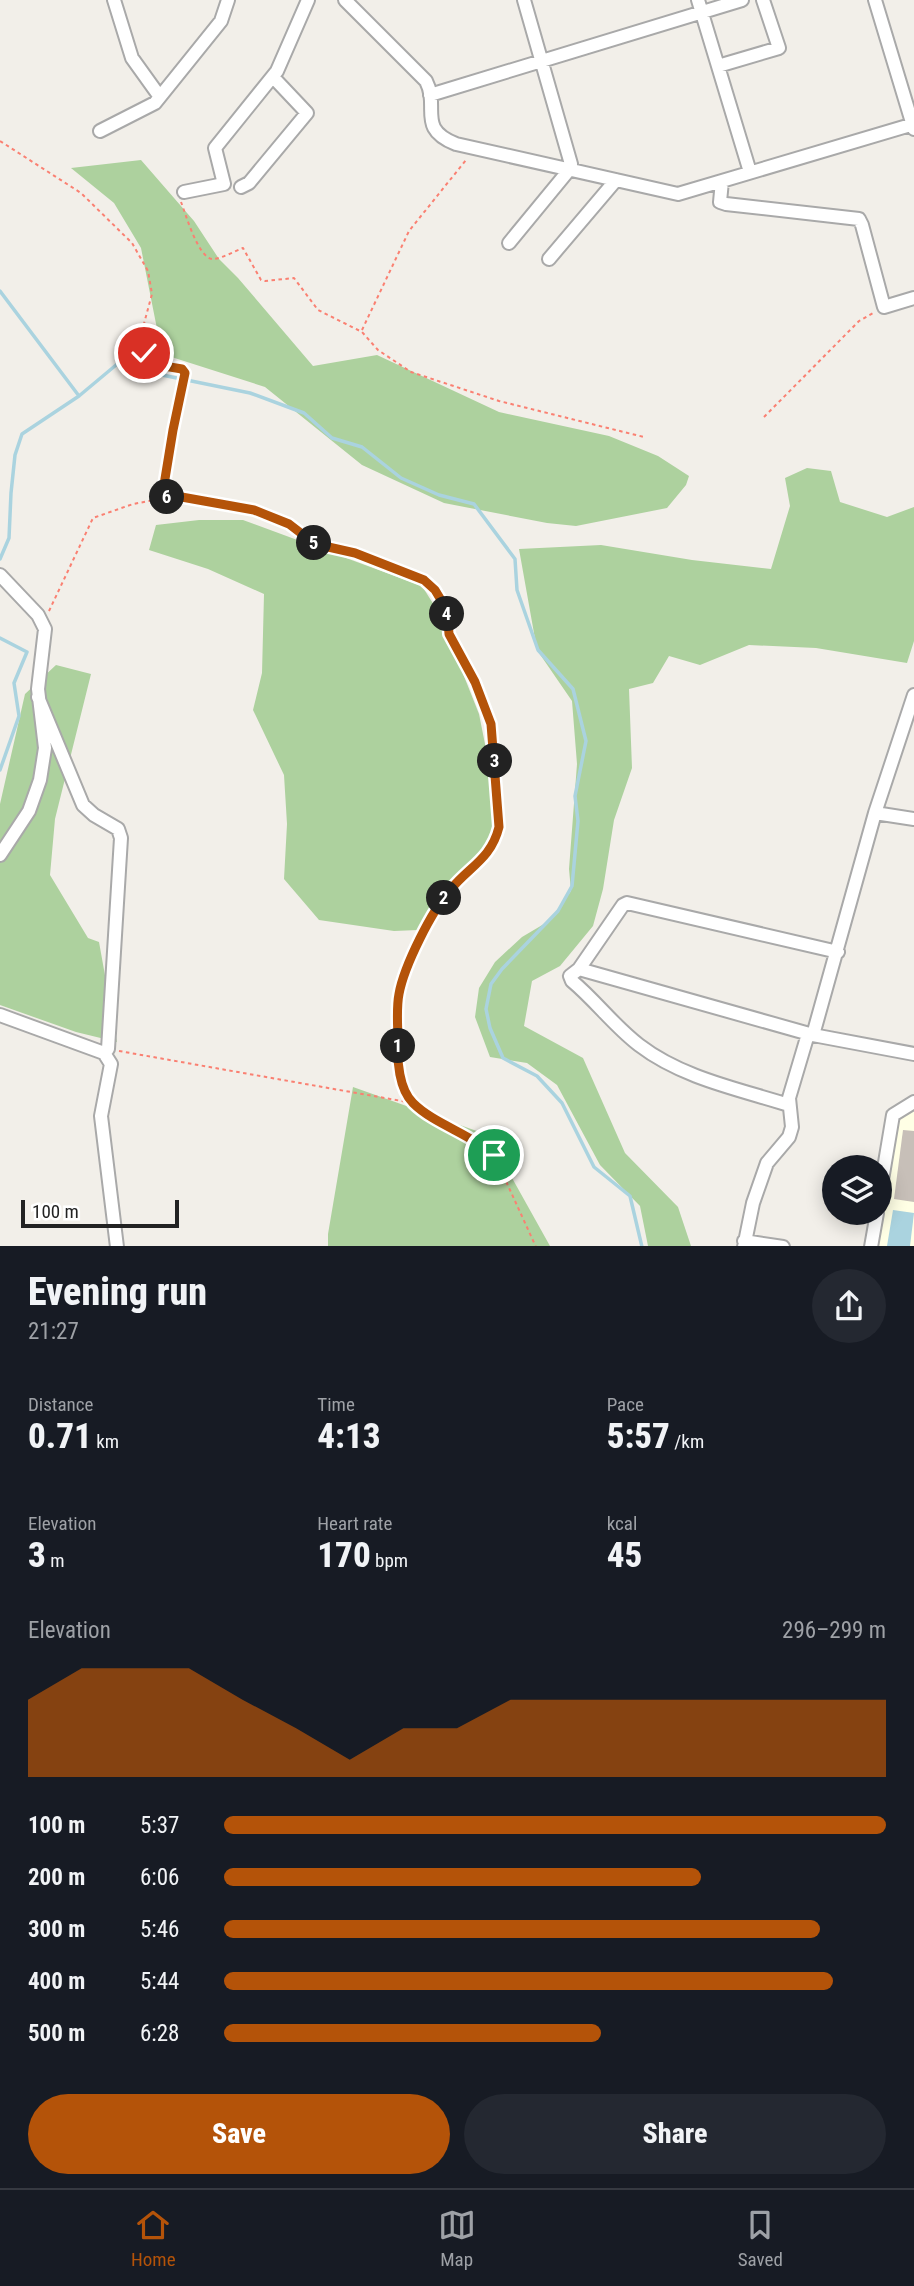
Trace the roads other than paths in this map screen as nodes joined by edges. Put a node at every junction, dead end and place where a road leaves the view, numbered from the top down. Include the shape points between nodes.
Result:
1 (114, 0) edge
2 (228, 0) edge
3 (308, 0) edge
4 (345, 0) edge
5 (524, 0) edge
6 (742, 0) edge
7 (764, 0) edge
8 (875, 0) edge
9 (700, 6) edge
10 (541, 61) junction
11 (718, 66) junction
12 (273, 77) junction
13 (430, 95) junction
14 (160, 97) junction
15 (914, 126) edge
16 (100, 131) dead end
17 (569, 170) junction
18 (750, 173) junction
19 (616, 180) junction
20 (722, 181) junction
21 (241, 187) dead end
22 (184, 192) road end
23 (509, 243) dead end
24 (549, 259) dead end
25 (914, 298) edge
26 (0, 575) edge
27 (914, 695) edge
28 (38, 697) junction
29 (875, 813) junction
30 (914, 819) edge
31 (0, 855) edge
32 (838, 952) junction
33 (579, 969) junction
34 (0, 1015) edge
35 (811, 1035) junction
36 (106, 1051) junction
37 (914, 1054) edge
38 (914, 1102) edge
39 (789, 1105) junction
40 (886, 1155) edge
41 (875, 1225) edge
42 (744, 1244) edge
43 (117, 1246) edge
44 (770, 1246) edge
45 (871, 1246) edge

1 - 14 street via 132,58
2 - 14 street via 221,21
3 - 12 street
4 - 13 street via 426,81
5 - 10 street
6 - 9 street
7 - 11 street via 779,48
8 - 15 street
9 - 10 street
9 - 11 street
10 - 13 street
10 - 17 street
11 - 18 street
12 - 21 street via 307,113
12 - 22 street via 215,148 224,184
13 - 17 street via 430,119 446,140
14 - 16 street
15 - 18 street
17 - 19 street
17 - 23 street
18 - 20 street
19 - 20 street via 678,194
19 - 24 street
20 - 25 street via 720,202 726,205 859,219 884,307
26 - 28 street via 43,622
27 - 29 street
28 - 31 street via 45,748 40,780 29,811
28 - 36 street via 83,806 118,829 121,838
29 - 30 street
29 - 32 street
32 - 33 street via 627,903
32 - 35 street
33 - 35 street
33 - 39 street via 570,976 572,982 638,1045 694,1075
34 - 36 street
35 - 37 street
35 - 39 street
36 - 43 street via 111,1065 101,1116
38 - 40 street via 893,1115
39 - 42 street via 789,1138 767,1163
41 - 45 street
42 - 44 street

